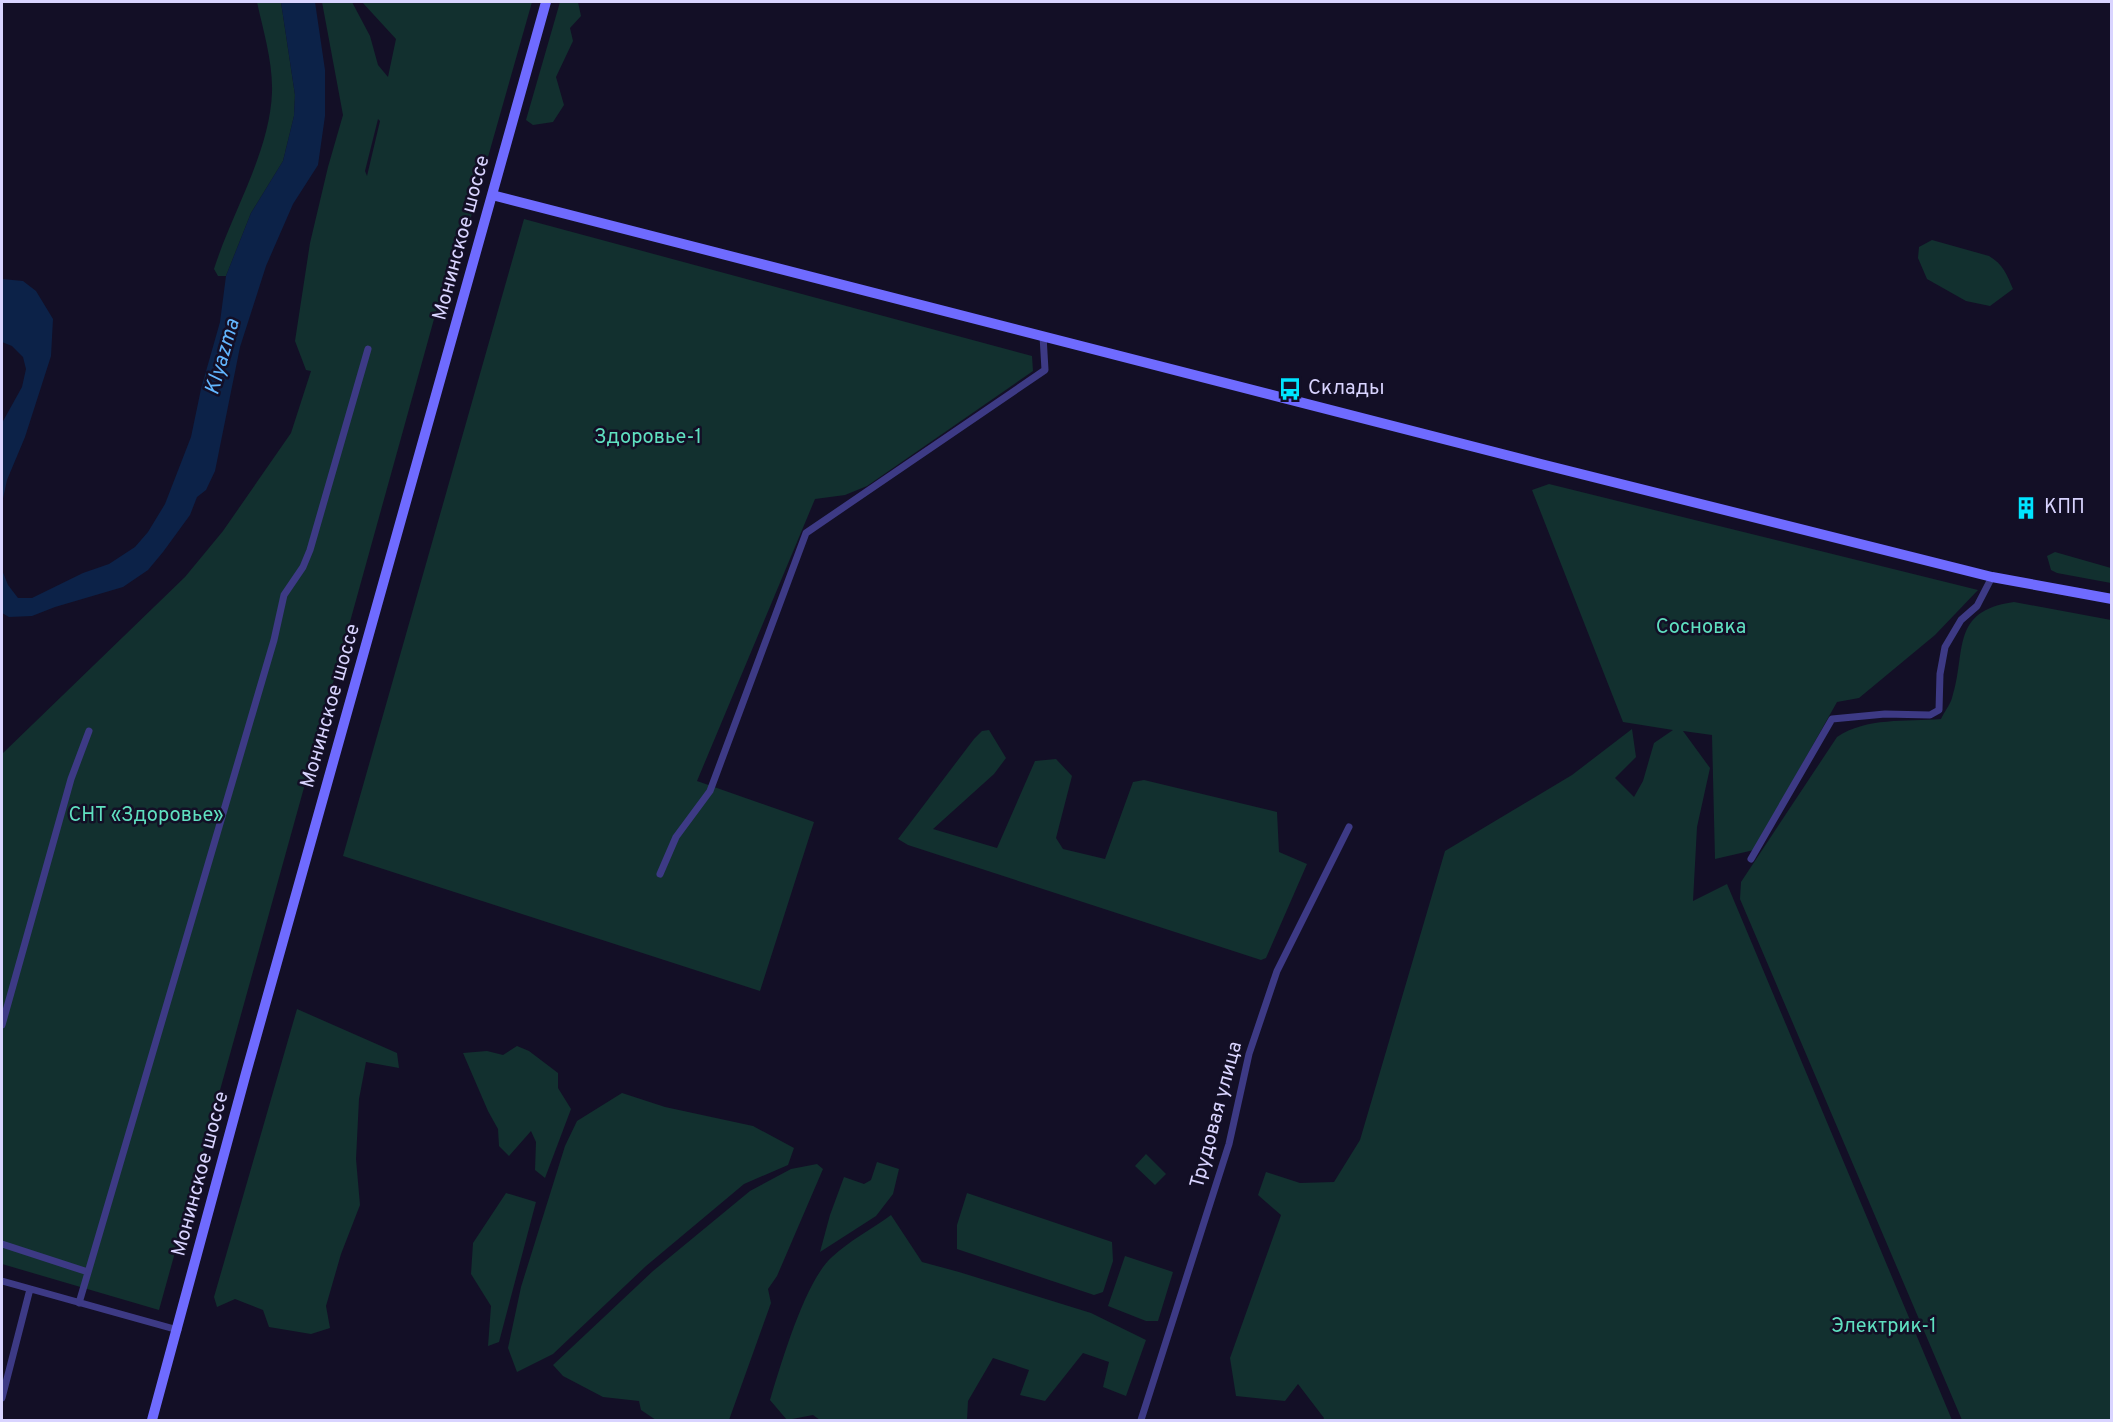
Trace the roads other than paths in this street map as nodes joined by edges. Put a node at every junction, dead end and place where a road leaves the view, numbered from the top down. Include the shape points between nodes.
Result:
1 (546, 2) edge
2 (492, 195) junction
3 (1043, 336) junction
4 (368, 349) dead end
5 (1992, 577) junction
6 (2112, 599) edge
7 (89, 731) dead end
8 (1349, 827) dead end
9 (1751, 859) dead end
10 (660, 874) dead end
11 (2, 1025) edge
12 (2, 1244) edge
13 (88, 1272) junction
14 (2, 1281) edge
15 (30, 1289) junction
16 (79, 1303) junction
17 (178, 1330) junction
18 (2, 1398) edge
19 (152, 1420) edge
20 (1141, 1420) edge

1 - 2 main road, Монинское шоссе
2 - 3 main road
2 - 17 main road, Монинское шоссе
3 - 5 main road
3 - 10 street via 1045,370 806,533 710,791 676,837
4 - 13 street via 310,550 281,604 274,640
5 - 6 main road
5 - 9 street via 1977,606 1961,620 1945,647 1939,710 1930,715 1832,719
7 - 11 street via 71,779
8 - 20 street, Трудовая улица via 1277,971 1249,1054 1229,1144
12 - 13 street
13 - 16 street
14 - 15 street
15 - 16 street
15 - 18 street
16 - 17 street
17 - 19 main road, Монинское шоссе

